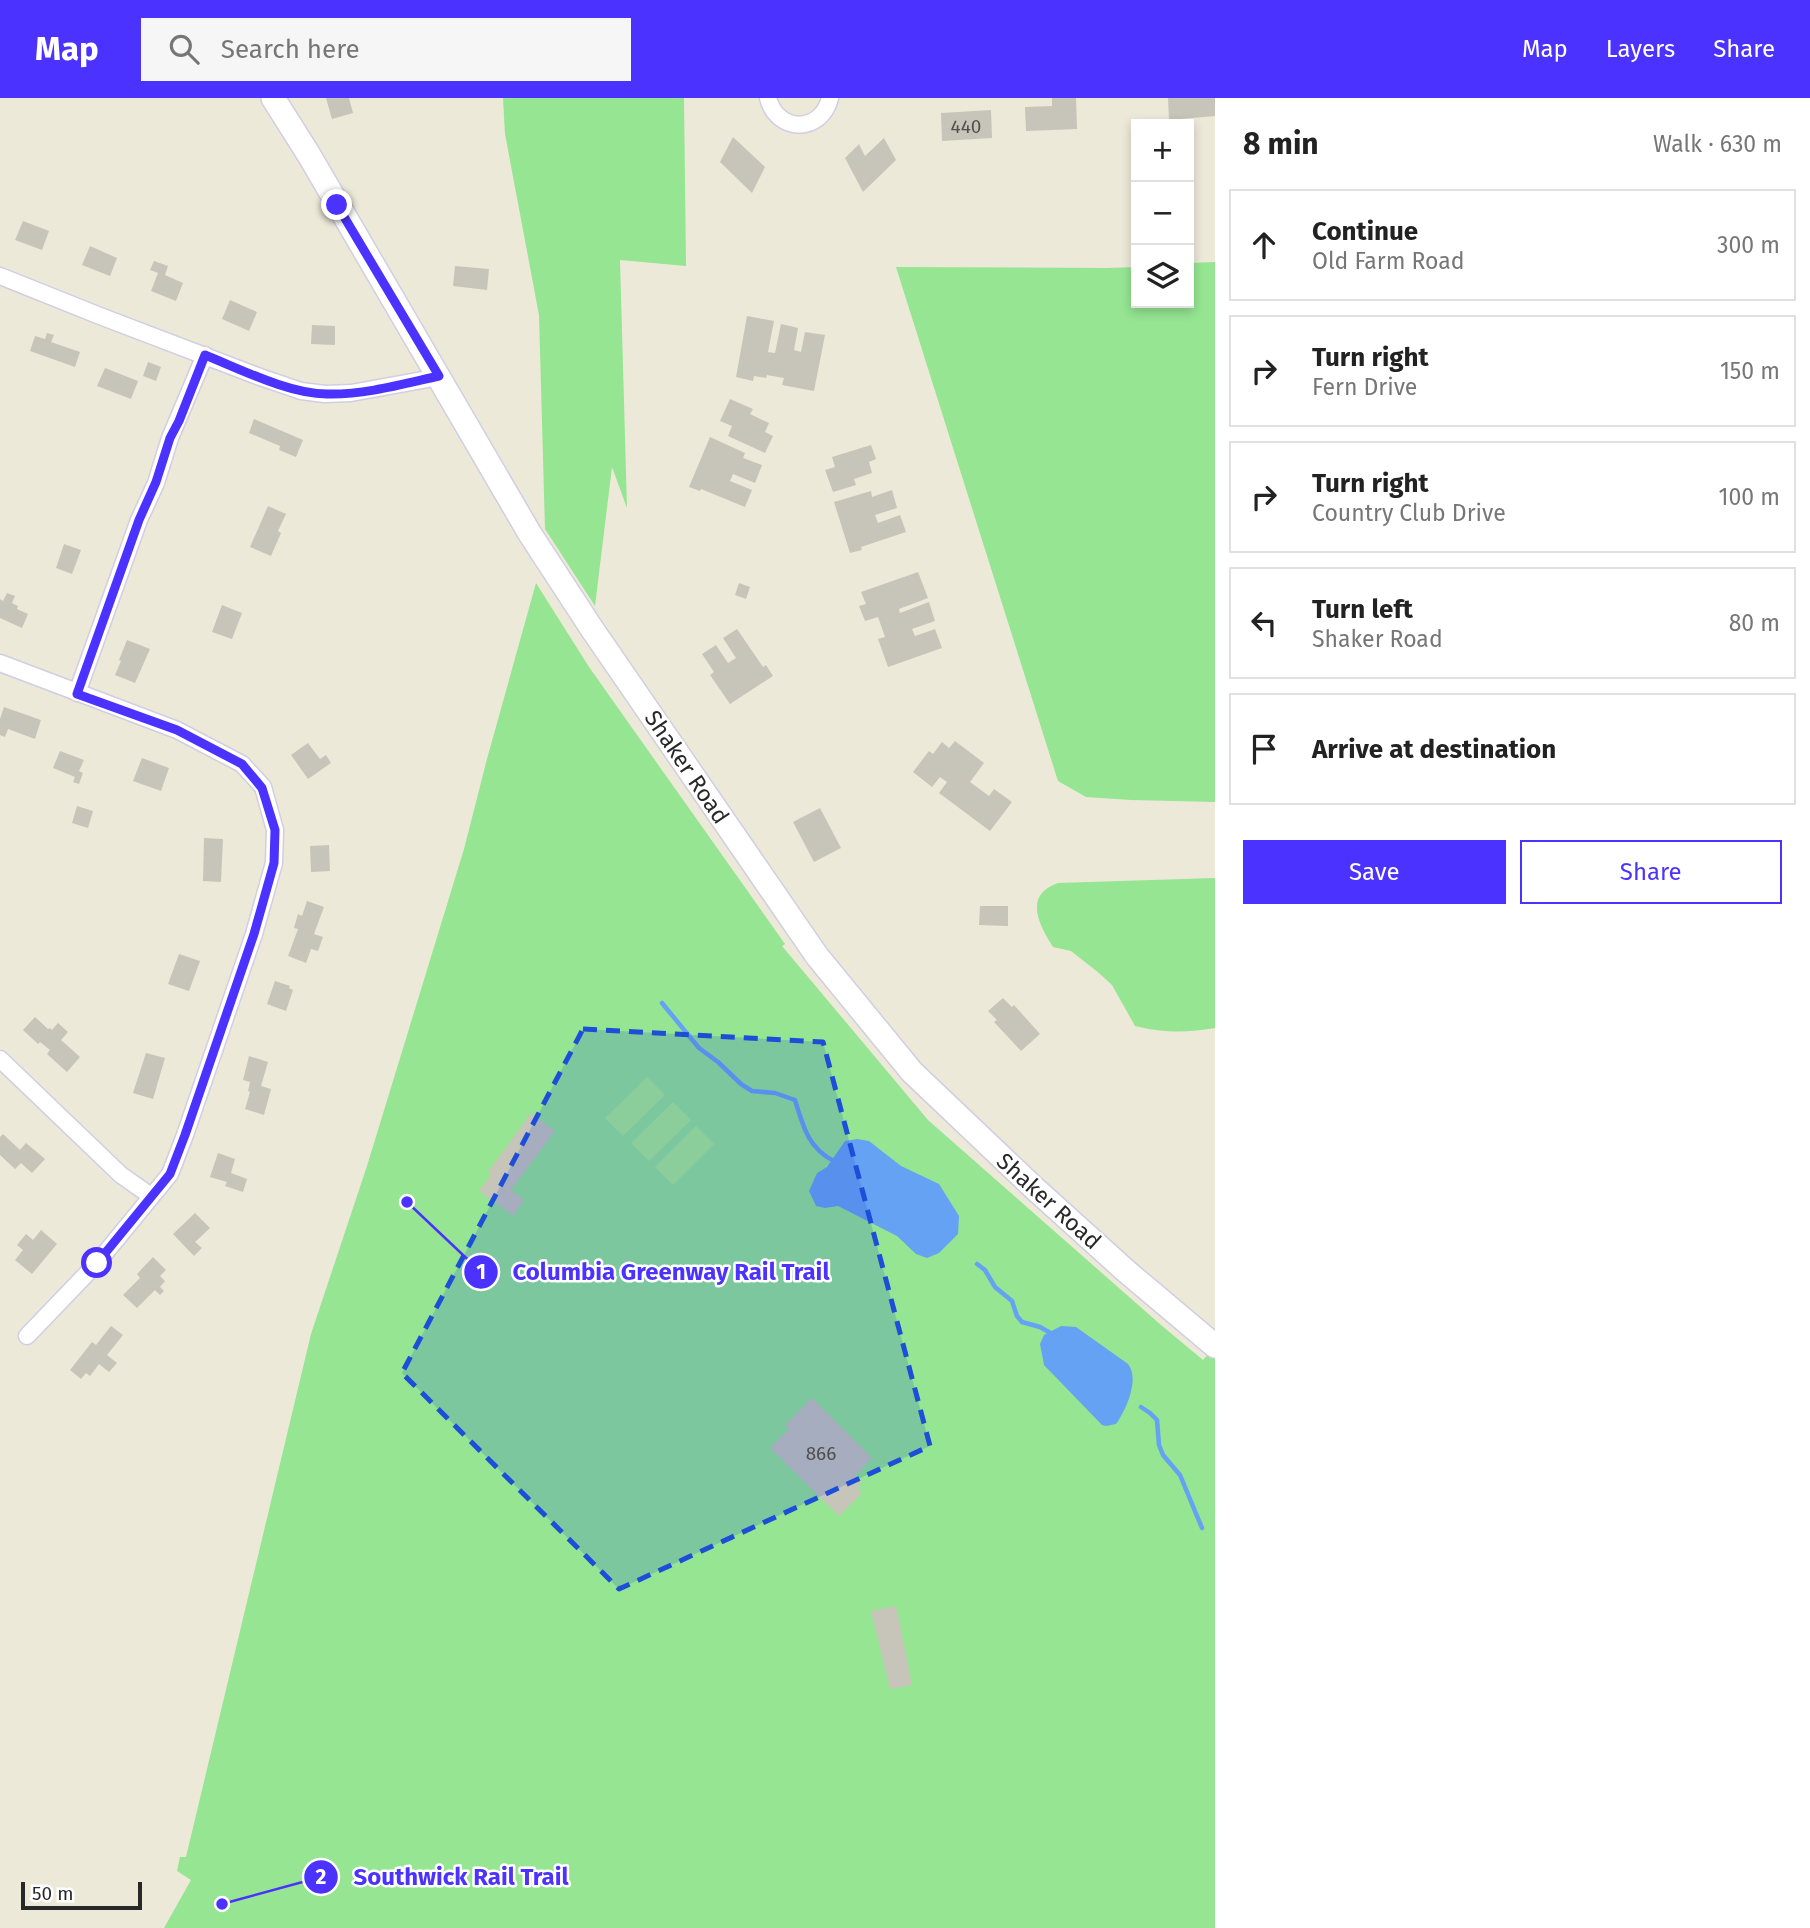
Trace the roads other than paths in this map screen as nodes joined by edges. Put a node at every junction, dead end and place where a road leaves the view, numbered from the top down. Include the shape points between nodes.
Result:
1 (273, 98) edge
2 (768, 98) edge
3 (830, 98) edge
4 (0, 276) edge
5 (205, 355) junction
6 (439, 376) junction
7 (0, 663) edge
8 (77, 694) junction
9 (0, 1059) edge
10 (151, 1196) junction
11 (27, 1336) dead end
12 (1215, 1346) edge

1 - 6 street, Shaker Road
2 - 3 street via 778,117 797,125 816,120
4 - 5 street
5 - 6 street via 291,387 325,394
5 - 8 street
6 - 12 street, Shaker Road via 530,534 817,956 912,1072 994,1152
7 - 8 street
8 - 10 street via 177,730 242,764 262,788 275,830 274,863 250,947 170,1174
9 - 10 street via 121,1175
10 - 11 street via 97,1263

